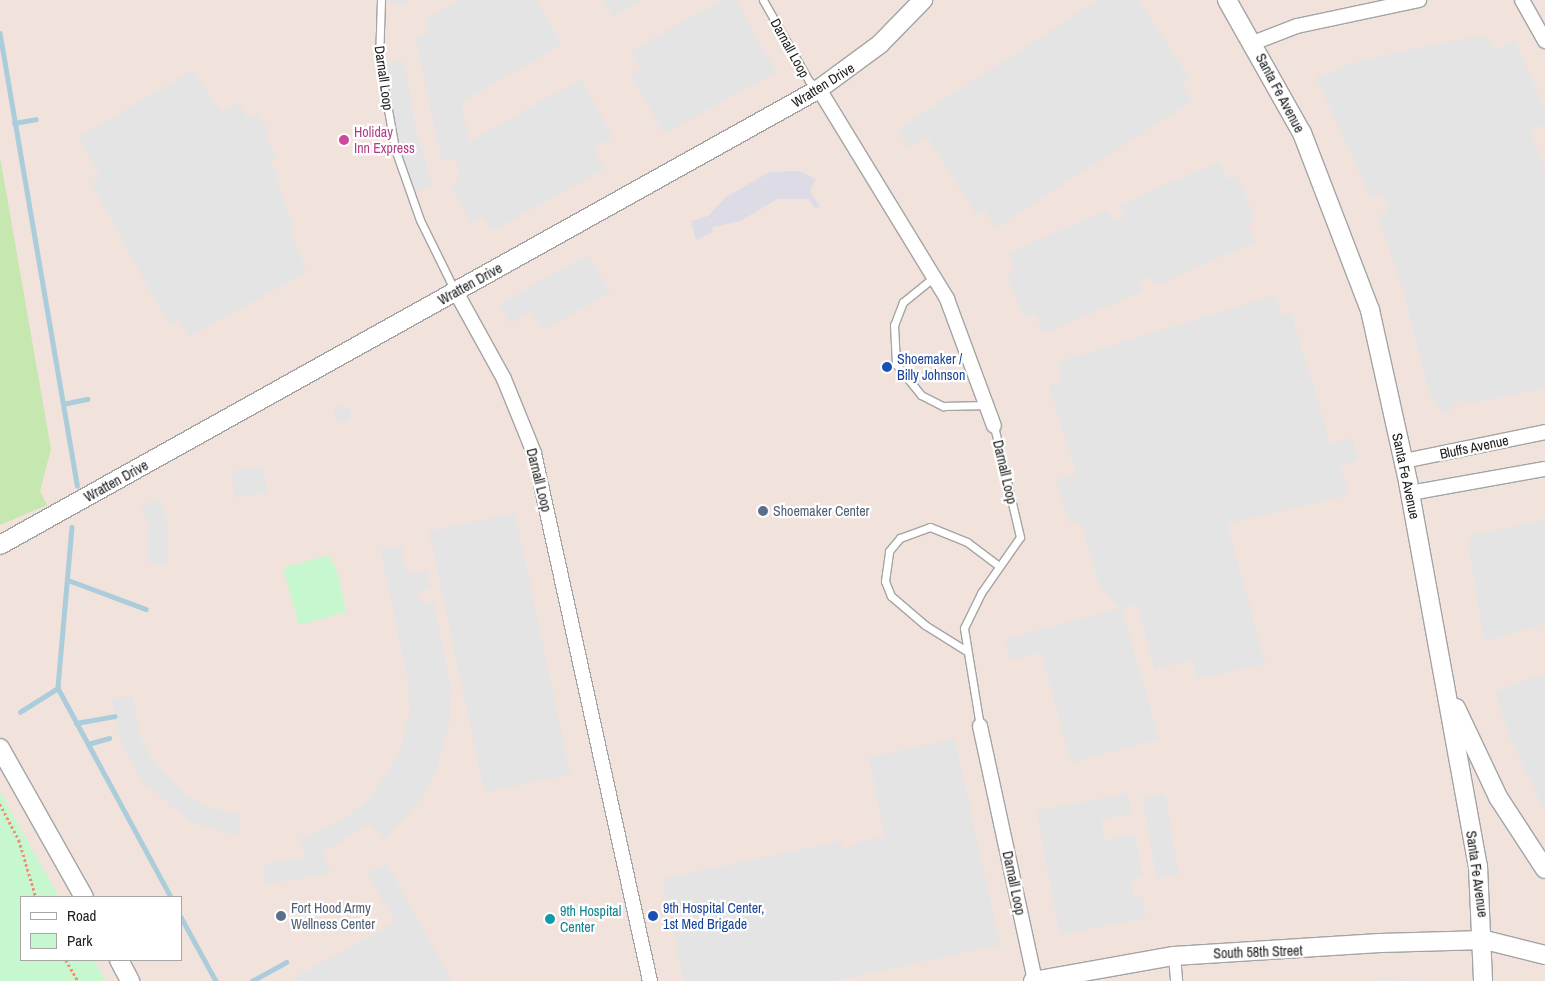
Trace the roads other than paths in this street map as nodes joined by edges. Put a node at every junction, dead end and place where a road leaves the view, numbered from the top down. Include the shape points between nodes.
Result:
1 (381, 0) edge
2 (763, 0) edge
3 (923, 0) edge
4 (1227, 0) edge
5 (1419, 0) edge
6 (1522, 0) edge
7 (1253, 42) junction
8 (1545, 42) edge
9 (819, 89) junction
10 (935, 277) junction
11 (456, 292) junction
12 (987, 405) junction
13 (994, 426) joint
14 (1545, 432) edge
15 (1404, 461) junction
16 (1545, 469) edge
17 (1410, 493) junction
18 (0, 545) edge
19 (999, 566) junction
20 (965, 650) junction
21 (1446, 682) junction
22 (980, 726) joint
23 (0, 748) edge
24 (1545, 869) edge
25 (83, 896) edge
26 (1485, 940) junction
27 (1545, 955) edge
28 (1174, 956) junction
29 (120, 961) edge
30 (130, 981) edge
31 (650, 981) edge
32 (1034, 981) edge
33 (1176, 981) edge
34 (1483, 981) edge

1 - 11 lane, Darnall Loop via 379,59 395,149 420,220
2 - 9 lane, Darnall Loop via 808,82
3 - 9 street, Wratten Drive via 880,44
4 - 7 street, Santa Fe Avenue
5 - 7 street via 1297,26
6 - 8 street
7 - 15 street, Santa Fe Avenue via 1302,134 1350,248 1370,310
9 - 10 street, Darnall Loop
9 - 11 street, Wratten Drive
10 - 12 street, Darnall Loop
10 - 12 lane via 903,302 894,324 896,364 921,395 943,406
11 - 18 street, Wratten Drive
11 - 31 street, Darnall Loop via 504,379 534,453
12 - 13 street, Darnall Loop
13 - 19 lane, Darnall Loop via 1020,537
14 - 15 street, Bluffs Avenue
15 - 17 street, Santa Fe Avenue
16 - 17 street
17 - 21 street, Santa Fe Avenue
19 - 20 lane, Darnall Loop via 964,628
19 - 20 lane via 967,542 930,527 900,538 889,551 885,581 891,596 925,625
20 - 22 lane, Darnall Loop
21 - 24 street via 1495,790
21 - 26 street, Santa Fe Avenue via 1478,866
22 - 32 street, Darnall Loop
23 - 25 street
26 - 27 street, South 58th Street
26 - 28 street, South 58th Street
26 - 34 street, Santa Fe Avenue
28 - 32 street, South 58th Street
28 - 33 street
29 - 30 street

